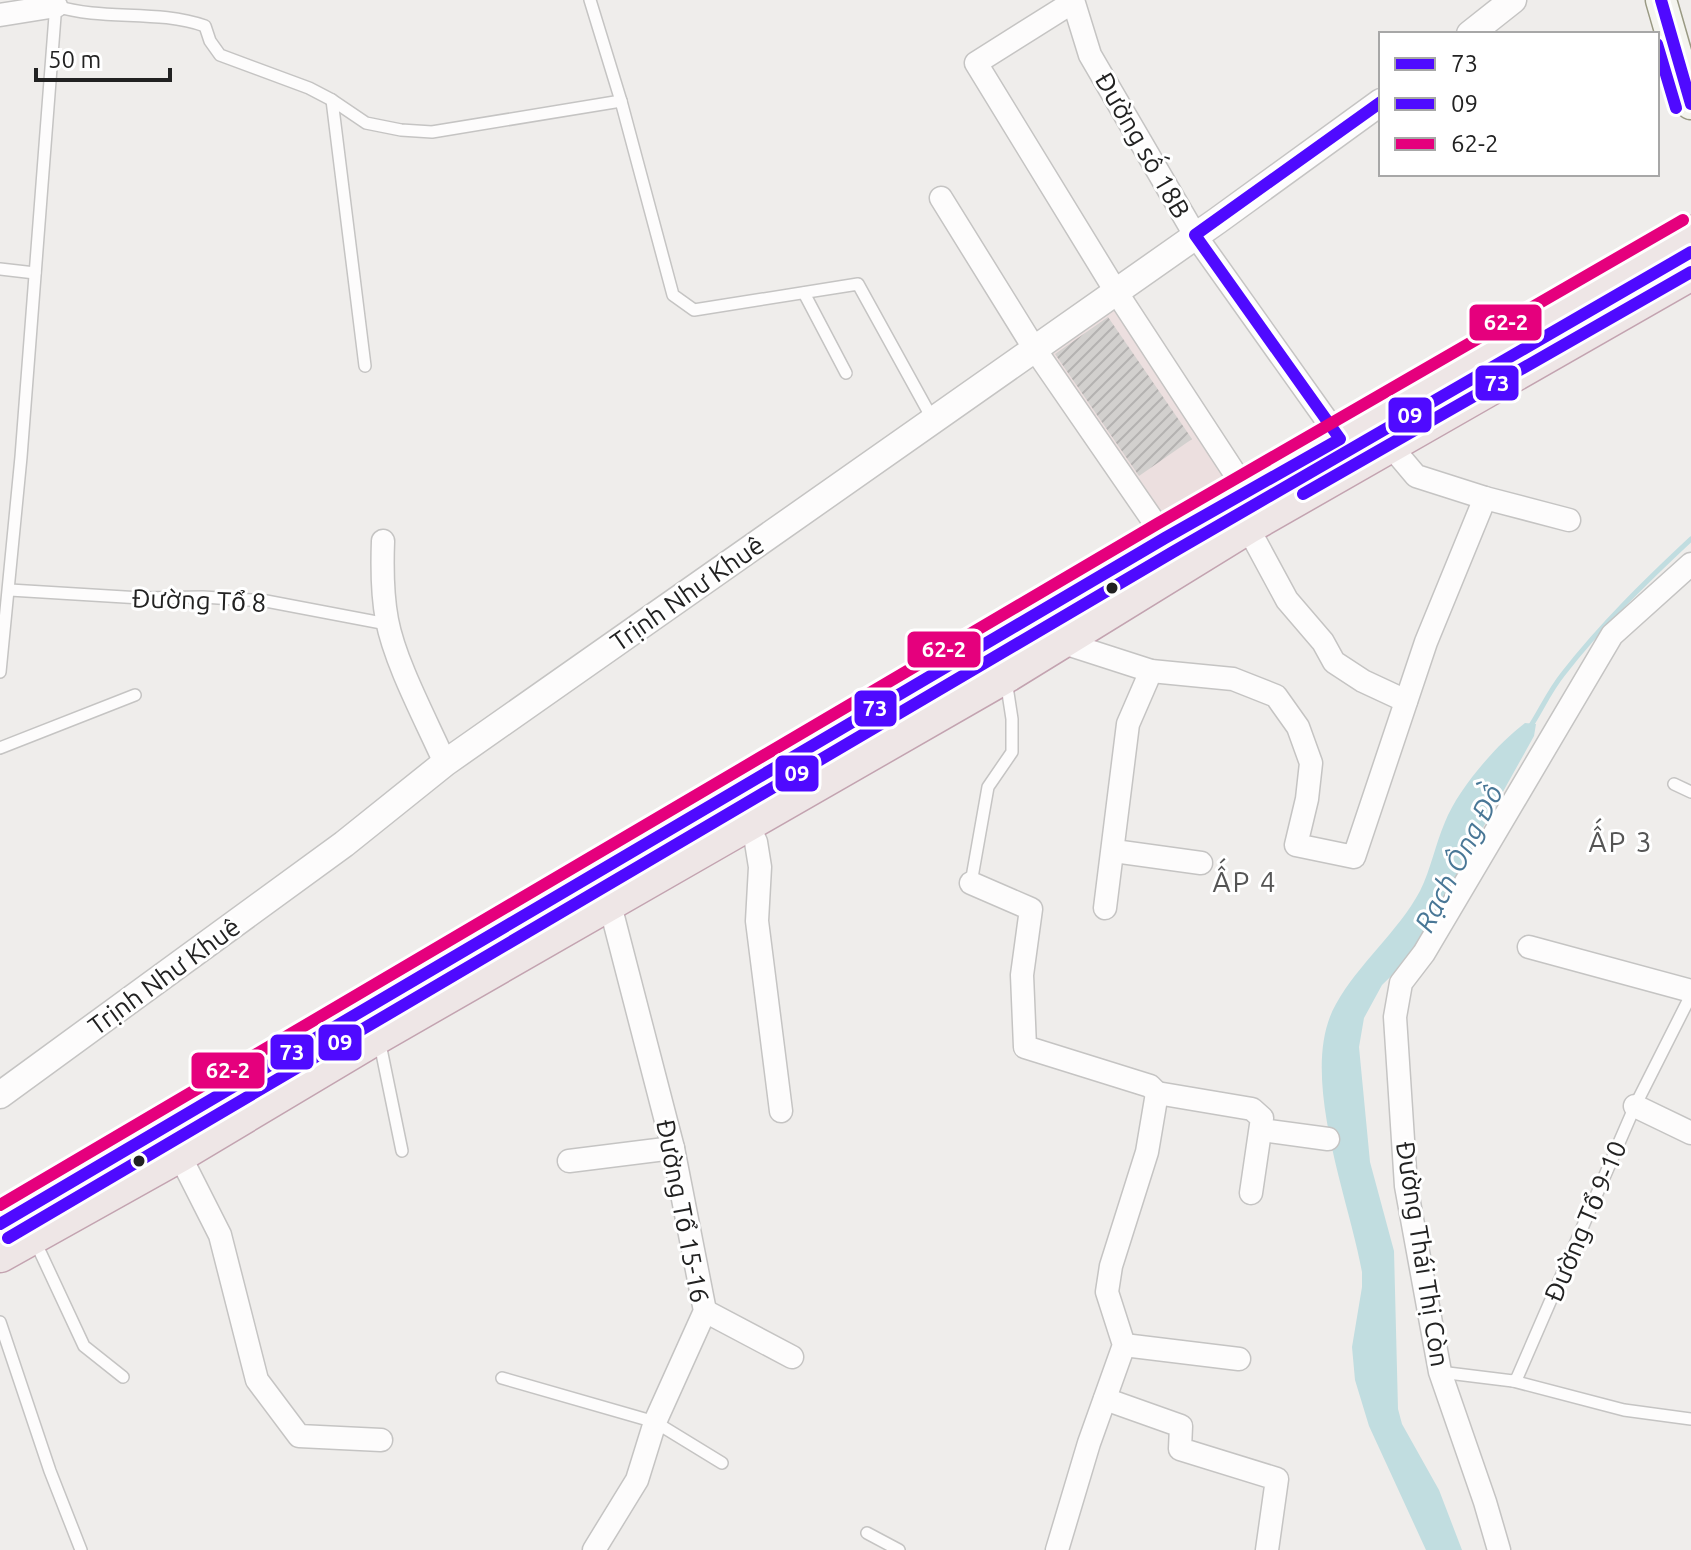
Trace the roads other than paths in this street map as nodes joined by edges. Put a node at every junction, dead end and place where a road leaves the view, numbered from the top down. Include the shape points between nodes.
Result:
1 (590, 0) edge
2 (1513, 0) edge
3 (1661, 0) edge
4 (1073, 1) edge
5 (56, 3) edge
6 (0, 15) edge
7 (1473, 32) edge
8 (332, 100) junction
9 (621, 101) junction
10 (1379, 103) edge
11 (1691, 104) edge
12 (941, 198) dead end
13 (1691, 234) edge
14 (1195, 235) junction
15 (0, 269) edge
16 (1691, 272) edge
17 (35, 273) junction
18 (1115, 290) junction
19 (804, 293) junction
20 (1034, 348) junction
21 (365, 366) dead end
22 (846, 373) dead end
23 (933, 420) junction
24 (1340, 439) junction
25 (1389, 444) junction
26 (1485, 498) junction
27 (1247, 509) junction
28 (1569, 520) dead end
29 (1165, 538) junction
30 (383, 541) dead end
31 (1691, 564) edge
32 (10, 590) junction
33 (387, 624) junction
34 (1058, 641) junction
35 (1151, 671) junction
36 (0, 672) edge
37 (1005, 675) junction
38 (135, 695) dead end
39 (1406, 701) junction
40 (0, 748) edge
41 (445, 763) junction
42 (1674, 784) dead end
43 (1691, 792) edge
44 (747, 823) junction
45 (1114, 851) junction
46 (1201, 863) dead end
47 (971, 883) joint
48 (609, 901) junction
49 (1105, 908) dead end
50 (1529, 947) dead end
51 (1691, 993) edge
52 (378, 1035) junction
53 (1157, 1093) junction
54 (0, 1095) edge
55 (1635, 1106) junction
56 (781, 1111) dead end
57 (1262, 1130) junction
58 (1691, 1133) edge
59 (1328, 1139) dead end
60 (673, 1148) junction
61 (402, 1151) dead end
62 (179, 1154) junction
63 (569, 1161) dead end
64 (1251, 1193) dead end
65 (0, 1224) edge
66 (34, 1237) junction
67 (0, 1254) edge
68 (705, 1311) junction
69 (0, 1322) edge
70 (1124, 1345) junction
71 (792, 1357) dead end
72 (1239, 1359) dead end
73 (1440, 1372) junction
74 (123, 1377) dead end
75 (502, 1378) dead end
76 (1513, 1381) junction
77 (1105, 1399) junction
78 (1691, 1419) edge
79 (655, 1422) junction
80 (381, 1440) dead end
81 (722, 1463) dead end
82 (867, 1533) dead end
83 (81, 1550) edge
84 (594, 1550) edge
85 (899, 1550) edge
86 (1057, 1550) edge
87 (1267, 1550) edge
88 (1499, 1550) edge

1 - 9 lane
2 - 7 street
3 - 11 main road
4 - 14 street, Đường số 18B via 1090,55
4 - 18 street via 976,63
5 - 6 street
5 - 8 lane via 74,12 185,19 205,26 220,55
5 - 17 lane
8 - 9 lane via 366,123 432,132
8 - 21 lane
9 - 19 lane via 673,295 694,310
10 - 14 street, Trịnh Như Khuê
12 - 20 street
13 - 24 highway
14 - 18 street, Trịnh Như Khuê
14 - 24 street, Đường số 18B
15 - 17 lane
16 - 25 highway
17 - 32 lane
18 - 20 street, Trịnh Như Khuê
18 - 27 street
19 - 22 lane
19 - 23 lane via 858,284
20 - 23 street, Trịnh Như Khuê
20 - 29 street
23 - 41 street, Trịnh Như Khuê
24 - 27 highway
25 - 26 street via 1416,476
25 - 27 highway
26 - 28 street
26 - 39 street
27 - 29 highway
27 - 34 highway
27 - 39 street via 1287,600 1334,662
29 - 65 highway
30 - 33 street via 381,586
31 - 73 street, Đường Thái Thị Còn via 1612,635 1424,953 1401,983 1395,1017 1406,1186
32 - 33 lane, Đường Tổ 8 via 266,601
32 - 36 lane
33 - 41 street
34 - 35 street
34 - 37 highway
35 - 39 street via 1233,679 1276,696 1298,727 1311,763 1296,845 1354,857
35 - 45 street via 1128,724
37 - 44 highway
37 - 47 lane via 1012,752 988,787
38 - 40 lane
41 - 54 street, Trịnh Như Khuê via 344,844
42 - 43 lane
44 - 48 highway
44 - 56 street via 760,867 757,921
45 - 46 street
45 - 49 street
47 - 53 street via 1031,909 1022,975 1025,1047 1150,1086
48 - 52 highway
48 - 60 street, Đường Tổ 15-16
50 - 51 street
51 - 55 lane, Đường Tổ 9-10
52 - 61 lane
52 - 62 highway
53 - 57 street via 1252,1109 1262,1118
53 - 70 street via 1147,1152 1107,1292
55 - 58 street
55 - 76 lane, Đường Tổ 9-10
57 - 59 street
57 - 64 street
60 - 63 street
60 - 68 street, Đường Tổ 15-16
62 - 66 highway
62 - 80 street via 220,1235 257,1380 299,1436
66 - 67 highway
66 - 74 lane via 84,1346
68 - 71 street
68 - 79 street, Đường Tổ 15-16
69 - 83 lane
70 - 72 street
70 - 77 street
73 - 76 lane
73 - 88 street, Đường Thái Thị Còn
75 - 79 lane
76 - 78 lane via 1624,1410
77 - 86 street
77 - 87 street via 1181,1426 1180,1449 1277,1479
79 - 81 lane
79 - 84 street, Đường Tổ 15-16 via 637,1480
82 - 85 lane

